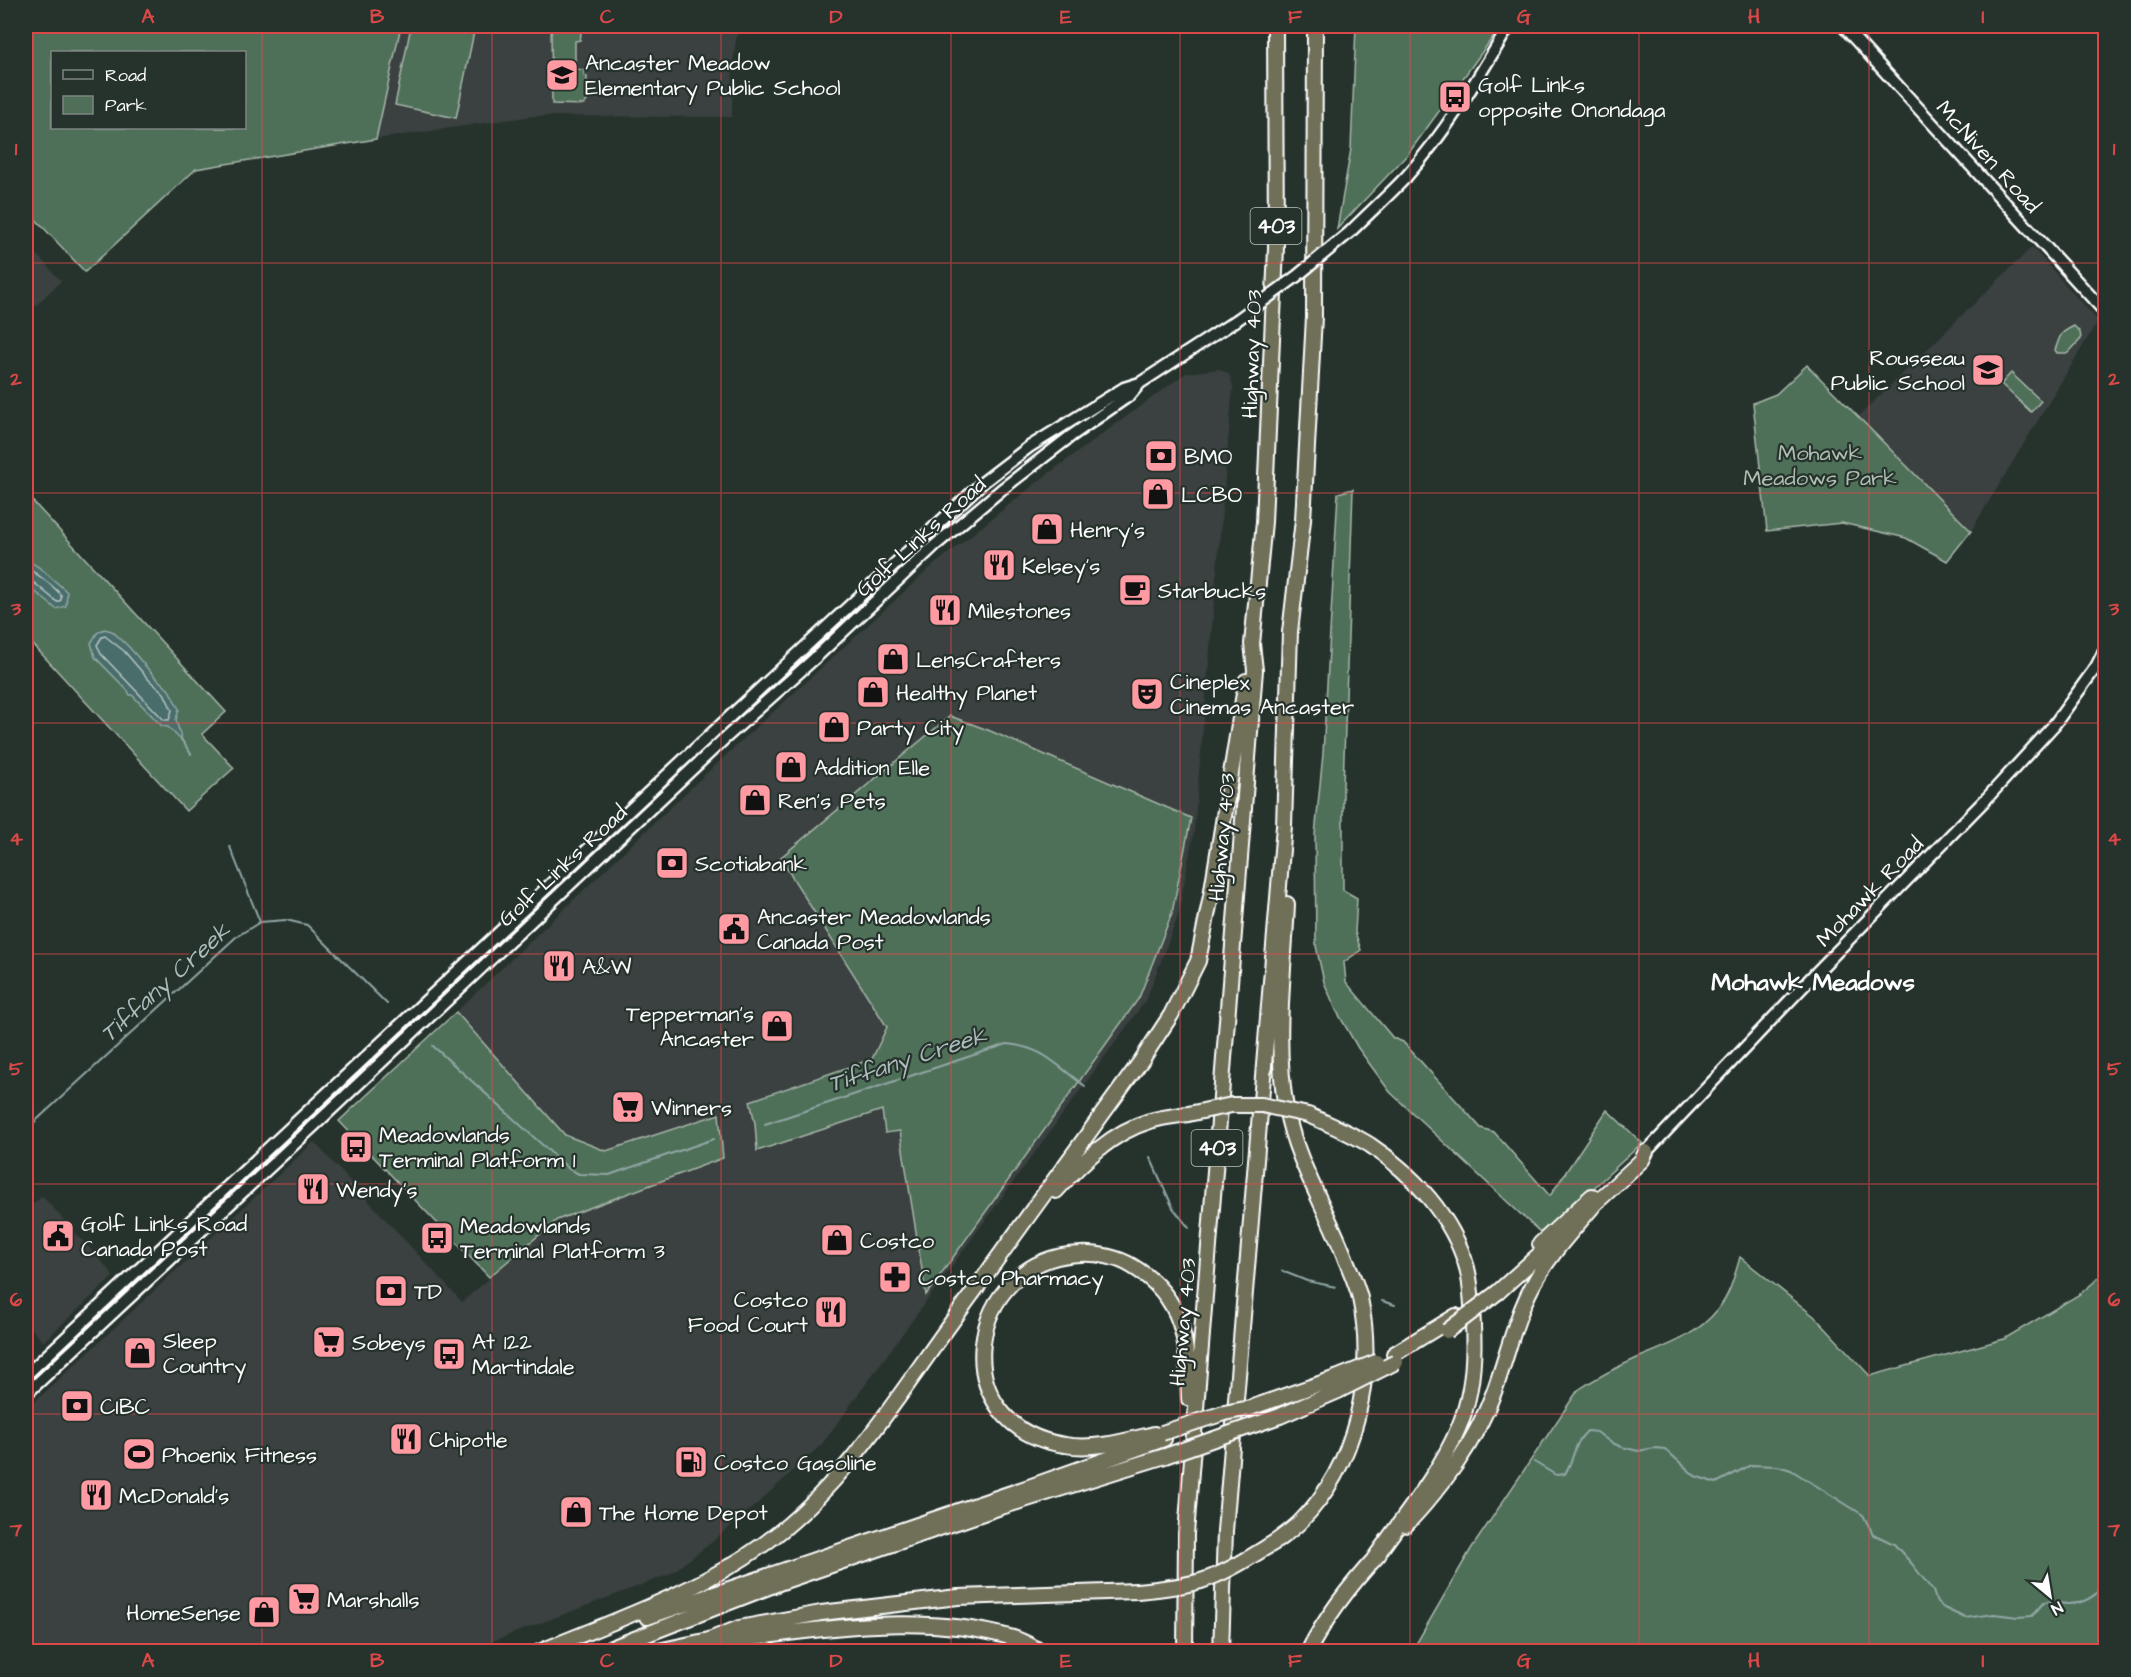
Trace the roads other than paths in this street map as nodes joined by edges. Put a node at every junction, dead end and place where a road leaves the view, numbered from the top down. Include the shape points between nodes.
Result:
1 (1275, 26) edge
2 (1315, 26) edge
3 (1509, 26) edge
4 (1844, 26) edge
5 (2106, 313) edge
6 (1140, 383) junction
7 (1252, 644) junction
8 (2106, 647) edge
9 (800, 652) junction
10 (791, 679) junction
11 (711, 734) junction
12 (708, 755) junction
13 (1284, 826) junction
14 (1646, 1152) junction
15 (1594, 1205) junction
16 (1020, 1227) junction
17 (1497, 1288) junction
18 (1395, 1358) junction
19 (26, 1375) edge
20 (1337, 1385) junction
21 (26, 1394) edge
22 (1163, 1436) junction
23 (1193, 1439) junction
24 (1374, 1559) junction
25 (709, 1640) junction
26 (539, 1652) edge
27 (544, 1652) edge
28 (601, 1652) edge
29 (653, 1652) edge
30 (1042, 1652) edge
31 (1185, 1652) edge
32 (1221, 1652) edge
33 (1308, 1652) edge

1 - 7 highway, Highway 403 / 403 via 1272,370 1264,522
2 - 13 highway, 403 via 1314,317 1303,520 1290,632
3 - 6 main road, Golf Links Road, bridge via 1462,104 1430,146 1350,232 1237,320
4 - 5 main road, McNiven Road
6 - 9 main road, Golf Links Road via 1124,388 1029,447 982,483
6 - 10 main road, Golf Links Road via 1130,395 1001,490 933,547
7 - 16 highway via 1198,961 1171,1015 1140,1062
7 - 23 highway, Highway 403 / 403 via 1255,670
8 - 14 main road, Mohawk Road via 2054,725
9 - 10 main road via 800,663
9 - 11 main road, Golf Links Road
10 - 12 main road, Golf Links Road
11 - 12 main road
11 - 19 main road, Golf Links Road
12 - 21 main road, Golf Links Road
13 - 25 highway, bridge via 1289,856 1281,1066 1287,1110 1310,1180 1359,1297 1365,1334 1364,1386 1349,1444 1324,1493 1299,1523 1275,1542 1248,1559 1179,1587 958,1597 821,1613 740,1629
13 - 32 highway, 403 via 1225,1532
14 - 15 highway
14 - 17 highway via 1636,1153
15 - 17 highway
15 - 24 highway via 1548,1260 1532,1287 1492,1396 1463,1456 1438,1491
16 - 24 highway, bridge via 1076,1169 1115,1137 1149,1121 1232,1105 1262,1105 1308,1115 1369,1144 1415,1183 1456,1239 1466,1265 1471,1287 1474,1364 1468,1397 1449,1450
16 - 26 highway via 863,1446 795,1519 766,1543 706,1581
17 - 18 highway
17 - 18 highway, bridge via 1447,1331
18 - 20 highway, bridge
20 - 22 highway, bridge via 1224,1413
20 - 28 highway, bridge via 1280,1416 790,1579
22 - 23 highway via 1097,1446 1065,1446 1032,1436 1009,1420 985,1381 982,1343 998,1299 1013,1282 1039,1264 1066,1254 1093,1254 1124,1261 1147,1275 1170,1300 1183,1330
22 - 27 highway via 1018,1491
23 - 31 highway, Highway 403 / 403 via 1186,1534
24 - 33 highway via 1353,1583
25 - 29 highway
25 - 30 highway via 736,1641 860,1626 938,1625 1014,1638

